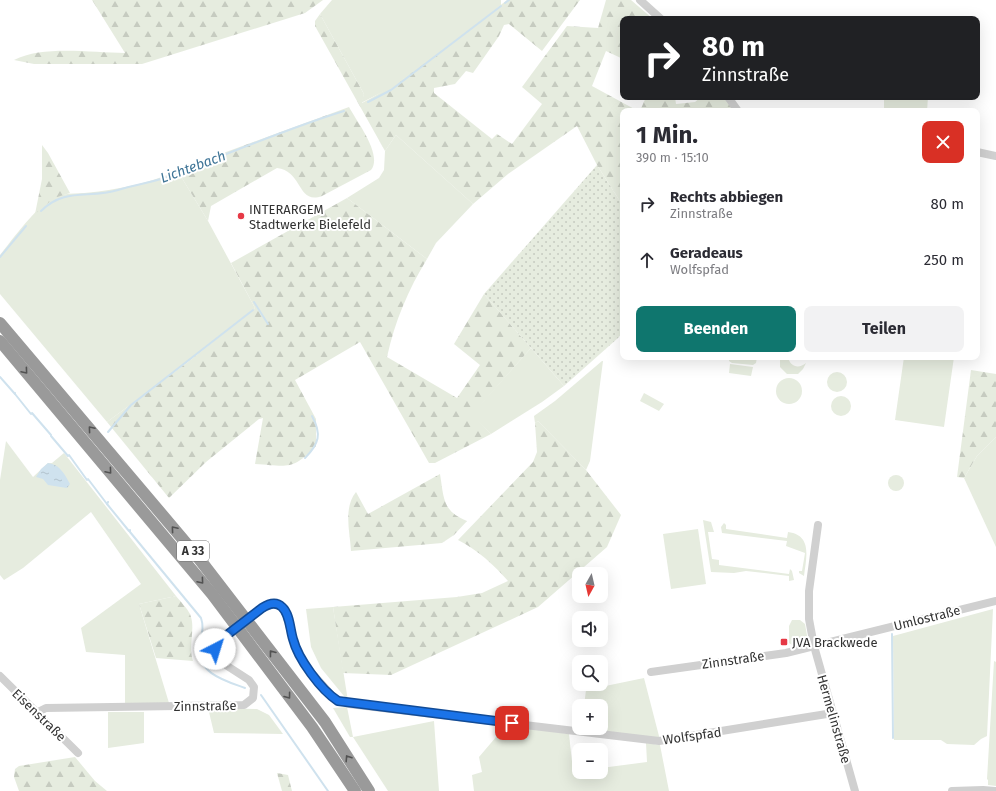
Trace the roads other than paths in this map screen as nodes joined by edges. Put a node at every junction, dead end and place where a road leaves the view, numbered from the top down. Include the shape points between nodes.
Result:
1 (640, 0) edge
2 (658, 16) edge
3 (980, 153) edge
4 (996, 156) edge
5 (0, 323) edge
6 (0, 341) edge
7 (818, 525) dead end
8 (996, 602) edge
9 (814, 646) junction
10 (651, 672) dead end
11 (0, 676) edge
12 (36, 713) junction
13 (833, 713) junction
14 (455, 716) joint
15 (78, 753) dead end
16 (355, 791) edge
17 (369, 791) edge
18 (855, 791) edge
19 (952, 791) edge
20 (995, 791) edge

1 - 2 street
3 - 4 street
17 -> 5 highway, A 33 via 325,722 197,556
6 -> 16 highway, A 33 via 212,594 312,727
7 - 9 street via 808,604 808,619
8 - 9 street, Umlostraße
9 - 10 street, Zinnstraße via 771,655
9 - 13 street, Hermelinstraße
11 - 12 street, Eisenstraße
12 - 14 street, Zinnstraße, bridge via 46,708 244,705 253,698 254,687 249,680 218,660 215,649 223,638 262,608 273,604 282,607 286,614 301,659 325,690 338,701
12 - 15 street, Eisenstraße
13 - 14 street, Wolfspfad via 659,741
13 - 18 street, Hermelinstraße
19 - 20 street

